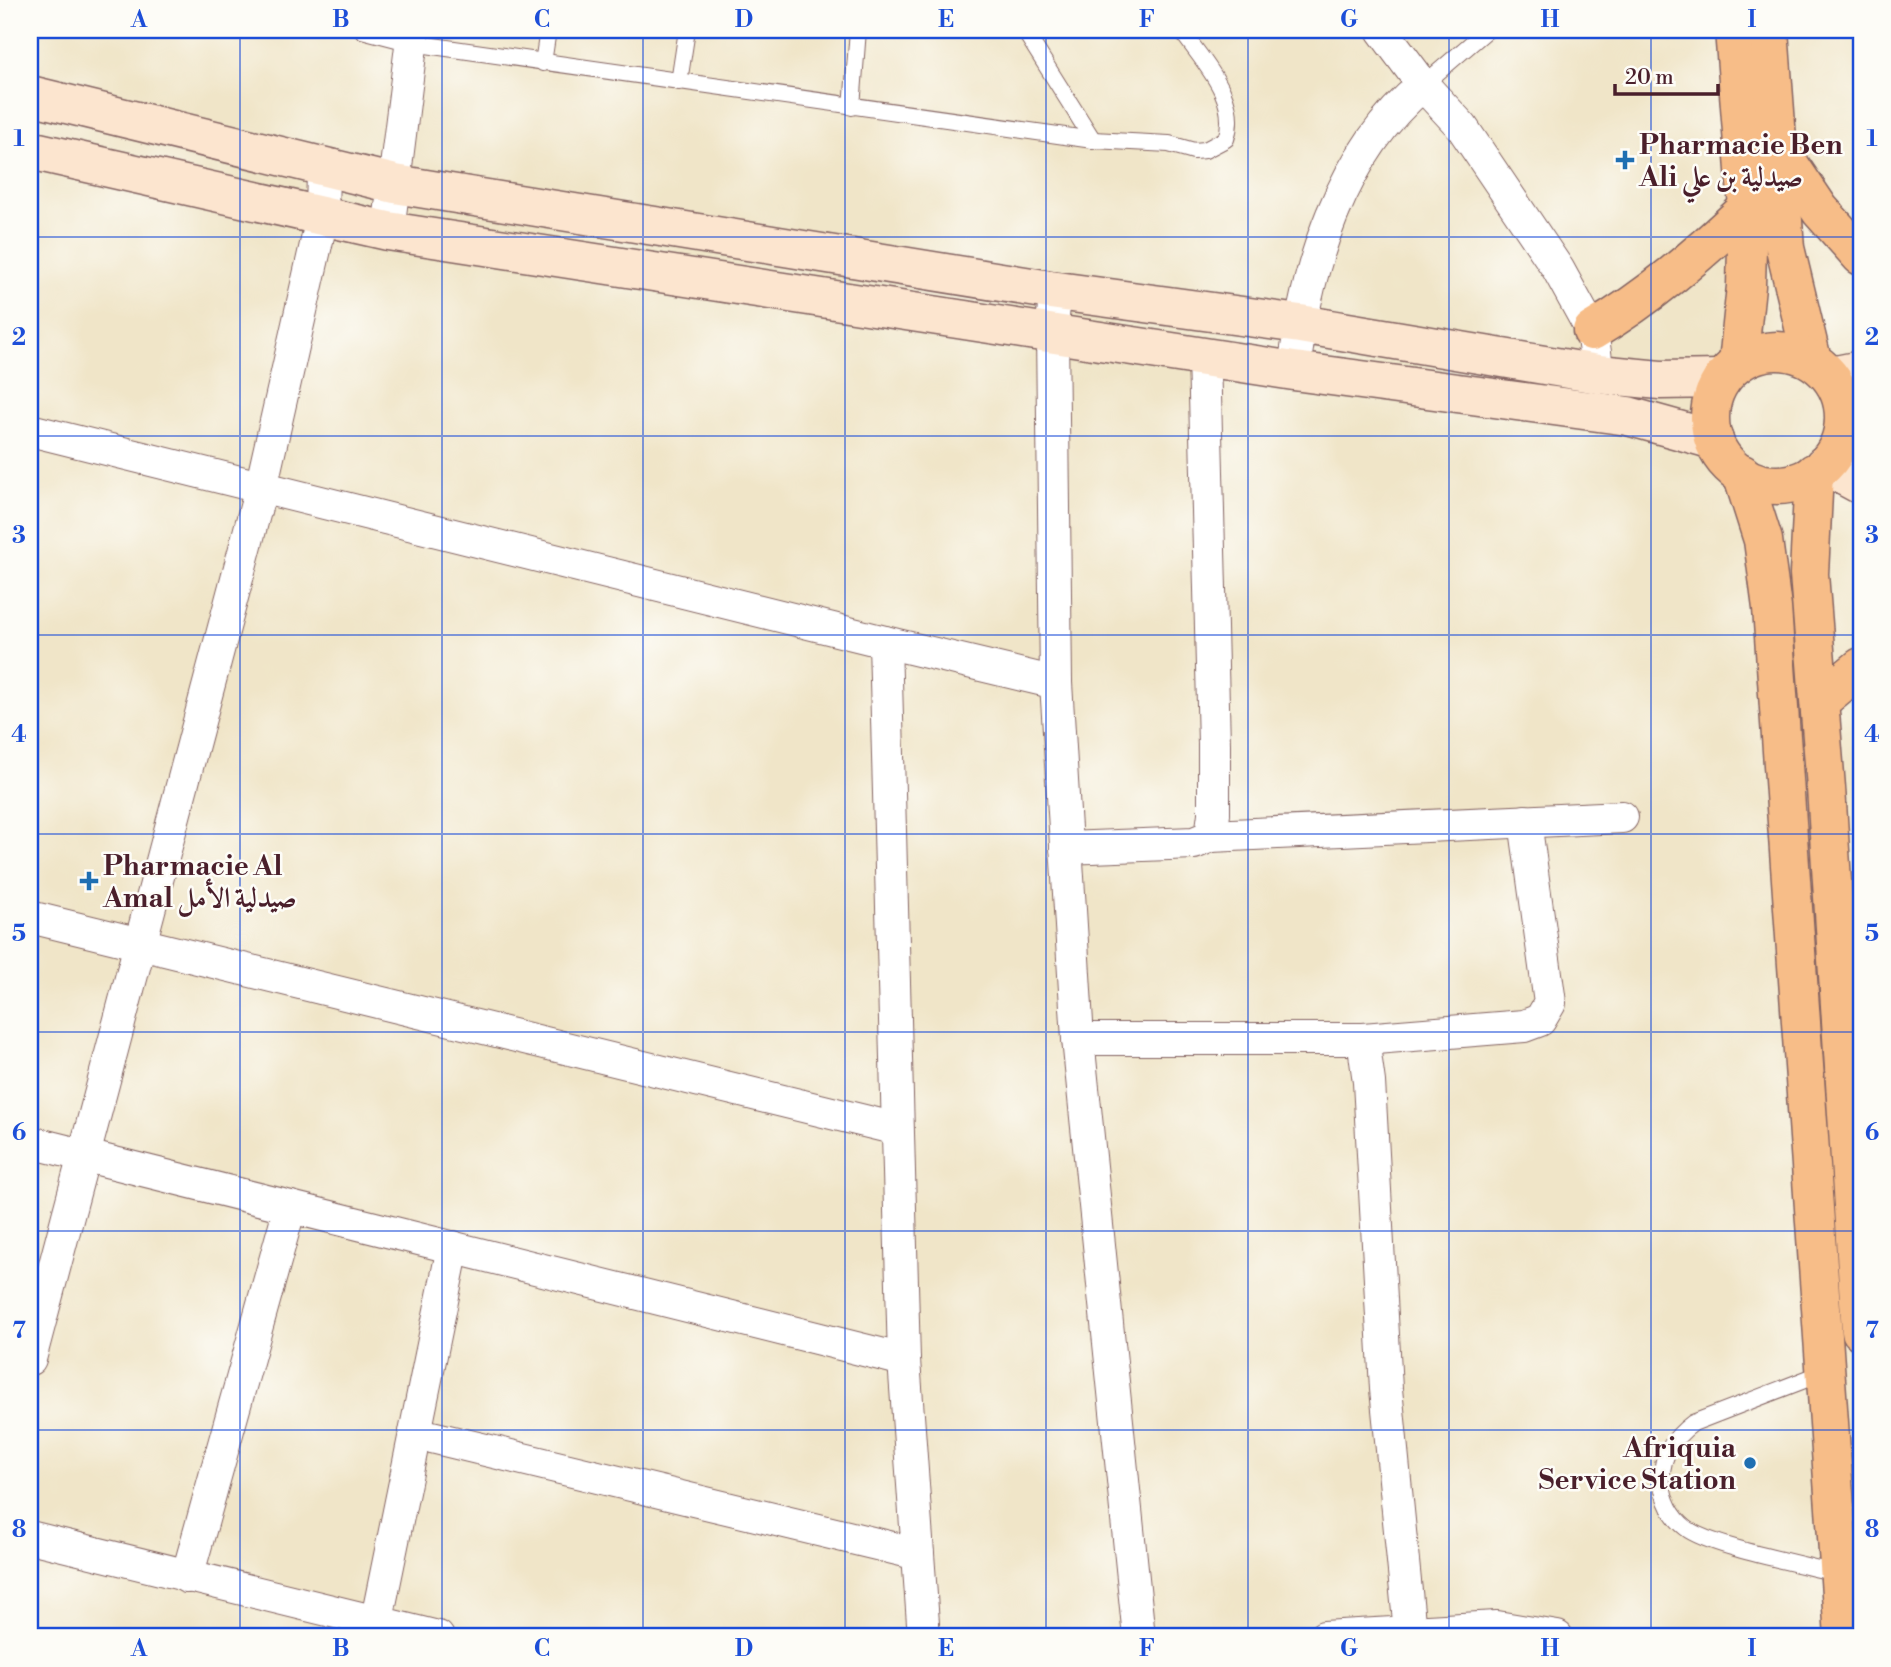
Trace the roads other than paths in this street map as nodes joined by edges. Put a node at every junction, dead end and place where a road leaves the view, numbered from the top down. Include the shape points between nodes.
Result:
1 (362, 30) edge
2 (548, 30) edge
3 (687, 30) edge
4 (858, 30) edge
5 (1024, 30) edge
6 (1181, 30) edge
7 (1382, 30) edge
8 (1487, 30) edge
9 (1734, 30) edge
10 (1769, 30) edge
11 (412, 36) edge
12 (543, 63) junction
13 (679, 82) junction
14 (1423, 85) junction
15 (30, 95) edge
16 (852, 107) junction
17 (1093, 140) junction
18 (1778, 148) junction
19 (30, 150) edge
20 (323, 168) junction
21 (395, 184) junction
22 (1748, 208) junction
23 (322, 218) junction
24 (388, 231) junction
25 (1861, 256) edge
26 (1055, 291) junction
27 (1300, 324) junction
28 (1052, 331) junction
29 (1592, 331) junction
30 (1204, 356) junction
31 (1835, 369) edge
32 (1294, 371) junction
33 (1730, 371) junction
34 (1598, 374) junction
35 (1853, 421) edge
36 (30, 430) edge
37 (1714, 440) junction
38 (1819, 469) junction
39 (1742, 474) junction
40 (1861, 485) edge
41 (261, 488) junction
42 (885, 642) junction
43 (1861, 667) edge
44 (1056, 683) junction
45 (1820, 701) junction
46 (1622, 817) dead end
47 (1525, 821) junction
48 (1210, 836) junction
49 (1066, 848) junction
50 (30, 917) edge
51 (138, 943) junction
52 (1078, 1039) junction
53 (1363, 1039) junction
54 (897, 1129) junction
55 (30, 1142) edge
56 (84, 1155) junction
57 (290, 1207) junction
58 (453, 1247) junction
59 (1861, 1331) edge
60 (30, 1359) edge
61 (904, 1360) junction
62 (1827, 1371) junction
63 (415, 1433) junction
64 (30, 1537) edge
65 (918, 1554) junction
66 (1839, 1574) junction
67 (187, 1577) junction
68 (376, 1624) junction
69 (1410, 1632) junction
70 (438, 1637) edge
71 (924, 1637) edge
72 (1139, 1637) edge
73 (1324, 1637) edge
74 (1557, 1637) edge
75 (1844, 1637) edge

1 - 11 lane
2 - 12 lane
3 - 13 lane
4 - 16 lane
5 - 17 lane
6 - 17 lane via 1226,97 1230,126 1226,139 1194,151 1169,144
7 - 14 street
8 - 14 lane
9 - 22 highway
10 - 18 highway
11 - 12 lane
11 - 21 street
12 - 13 lane
13 - 16 lane
14 - 27 street via 1374,135 1320,245
14 - 29 street via 1462,127 1558,269
15 - 20 main road
16 - 17 lane
18 - 25 highway via 1820,210
18 - 31 highway via 1786,248
19 - 23 main road
20 - 21 main road
20 - 23 street
21 - 24 street
21 - 26 main road
22 - 29 highway via 1679,271
22 - 33 highway via 1746,286
23 - 24 main road
23 - 41 street
24 - 28 main road
26 - 27 main road
26 - 28 street
27 - 32 street
27 - 34 main road
28 - 30 main road
28 - 44 street
29 - 34 street
30 - 32 main road
30 - 48 street via 1214,744
31 - 33 highway via 1787,351 1761,352
31 - 35 highway
32 - 37 main road via 1628,416
33 - 34 main road via 1660,380
33 - 37 highway via 1711,409
35 - 38 highway
36 - 41 street
37 - 39 highway
38 - 39 highway via 1797,481 1778,484
38 - 40 main road
38 - 45 highway via 1809,574
39 - 62 highway via 1763,540 1770,585
41 - 42 street
41 - 51 street
42 - 44 street
42 - 54 street
43 - 45 highway
44 - 49 street
45 - 59 highway
46 - 47 street
47 - 48 street
47 - 53 street via 1550,1003 1540,1020 1524,1026
48 - 49 street via 1194,843
49 - 52 street
50 - 51 street
51 - 54 street
51 - 56 street
52 - 53 street
52 - 72 street
53 - 69 street via 1386,1389
54 - 61 street
55 - 56 street
56 - 57 street
56 - 60 street
57 - 58 street
57 - 67 street
58 - 61 street
58 - 63 street
61 - 65 street
62 - 66 highway
62 - 66 lane via 1693,1423 1671,1445 1662,1482 1675,1517 1700,1536
63 - 65 street
63 - 68 street
64 - 67 street
65 - 71 street
66 - 75 highway
67 - 68 street
68 - 70 street
69 - 73 street
69 - 74 street via 1497,1627

